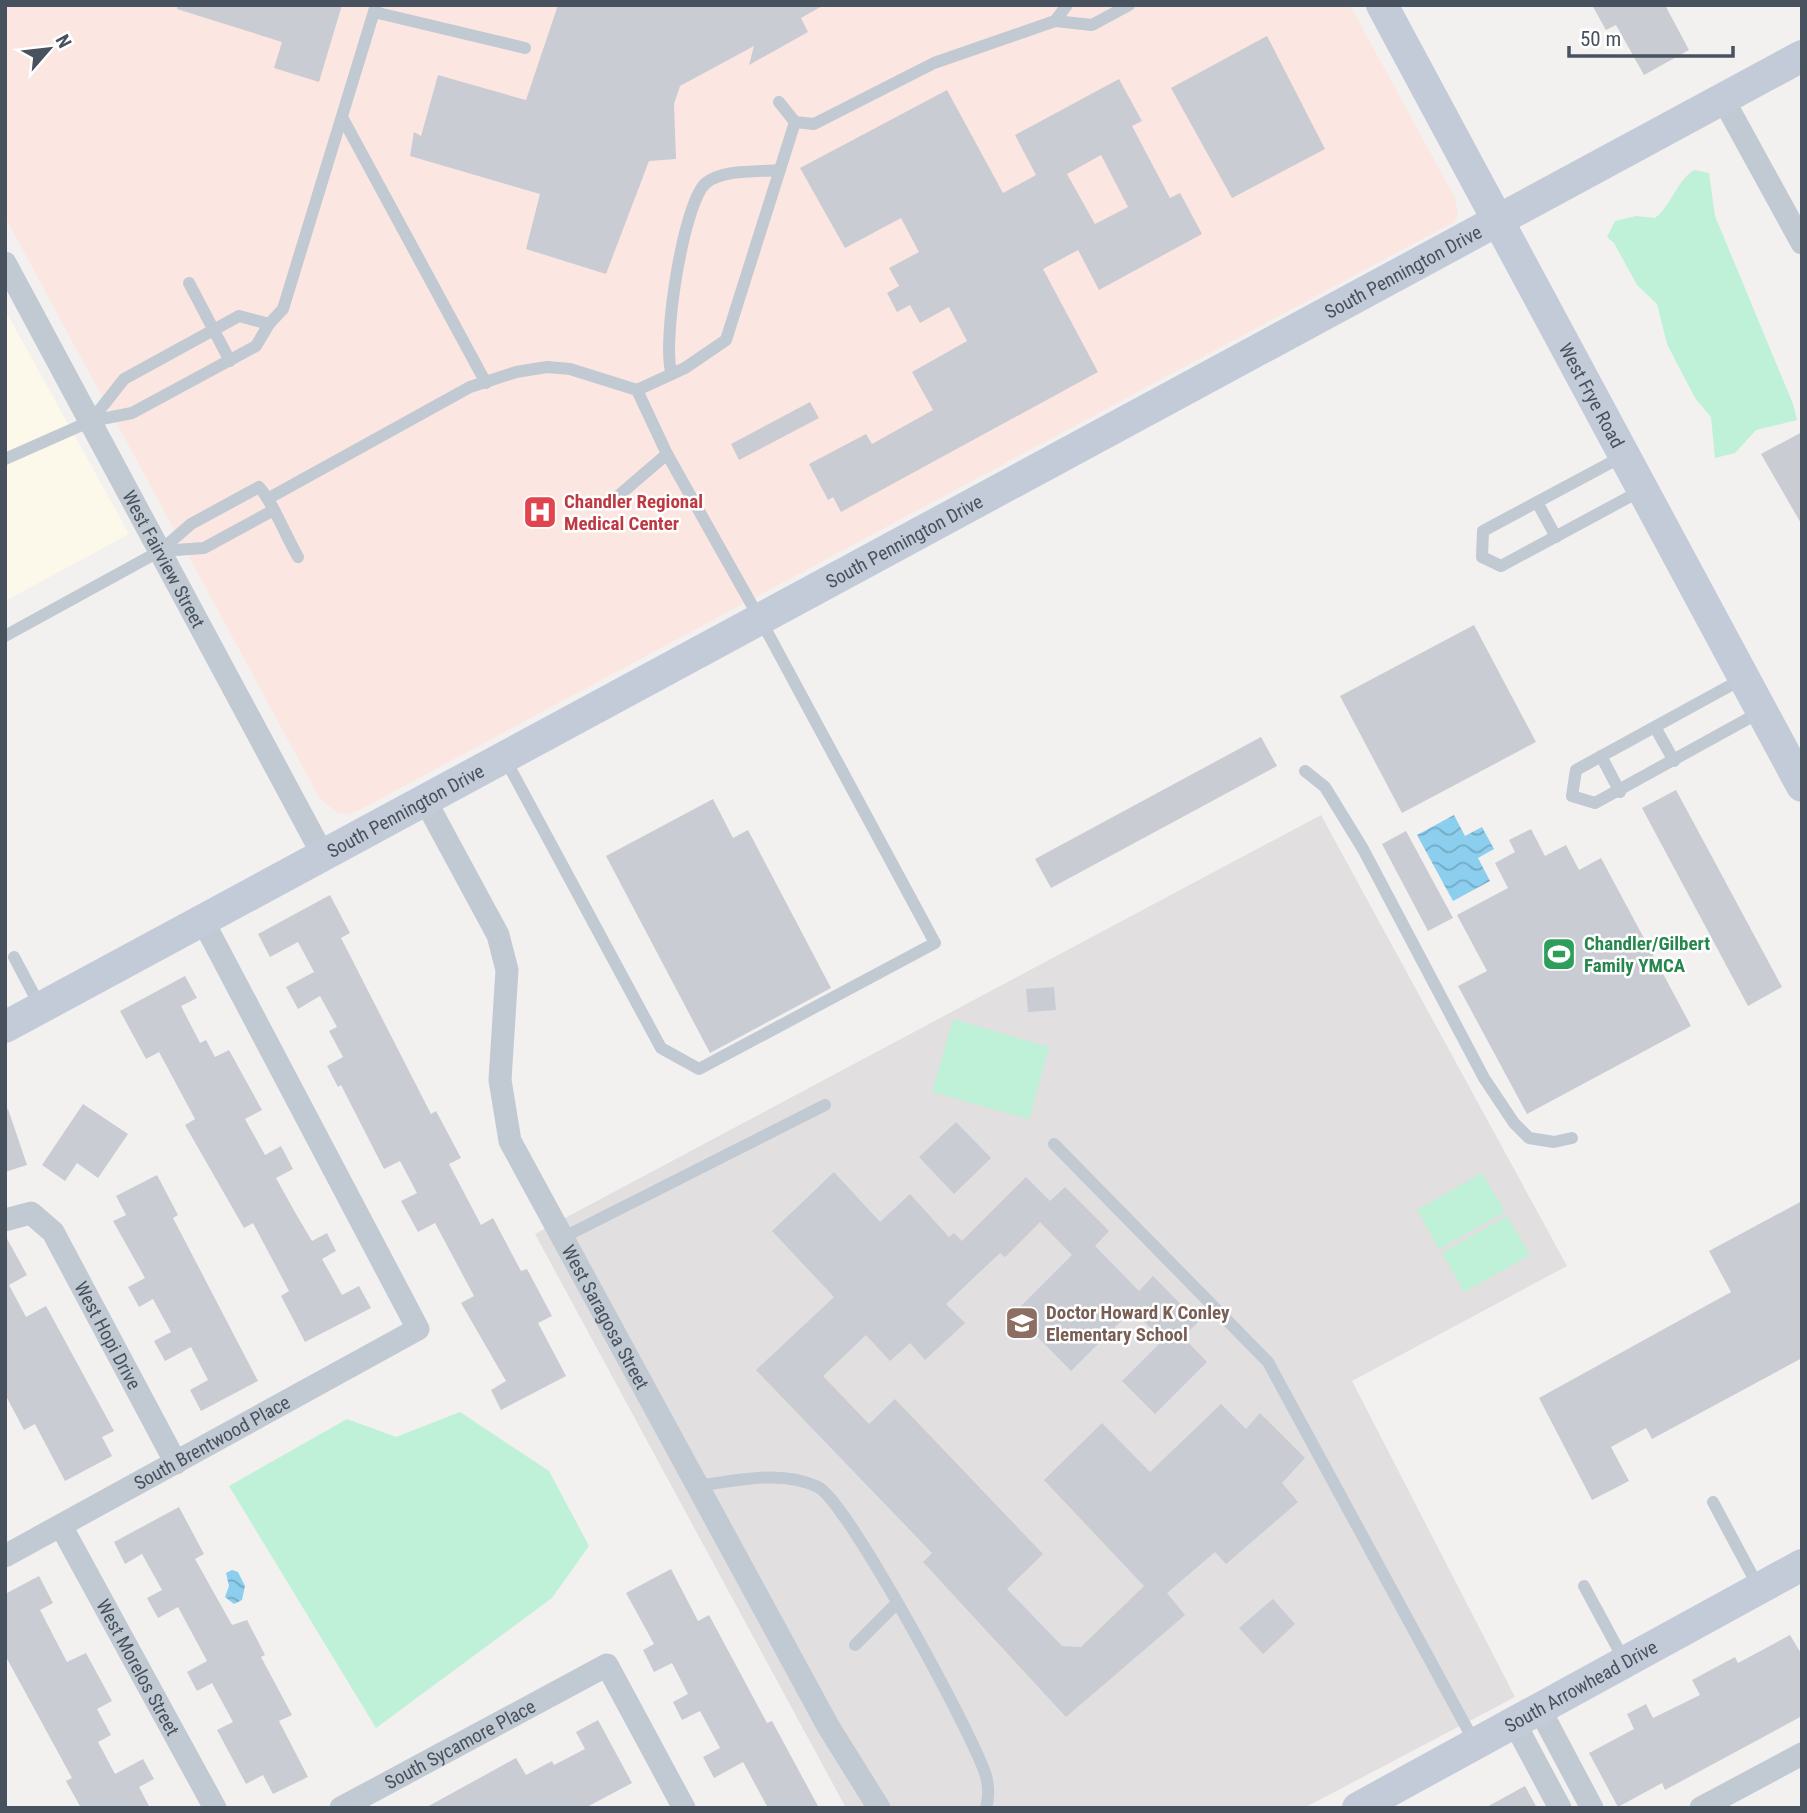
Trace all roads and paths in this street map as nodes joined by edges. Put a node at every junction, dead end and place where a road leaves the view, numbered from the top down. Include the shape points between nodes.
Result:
1 (1066, 5) edge
2 (1129, 5) edge
3 (1382, 5) edge
4 (375, 9) edge
5 (1055, 22) junction
6 (525, 48) dead end
7 (1802, 56) edge
8 (1723, 99) junction
9 (779, 102) dead end
10 (342, 117) junction
11 (795, 122) junction
12 (780, 170) junction
13 (1499, 220) junction
14 (1802, 243) edge
15 (5, 263) edge
16 (189, 283) dead end
17 (269, 324) junction
18 (214, 330) junction
19 (230, 360) junction
20 (672, 374) junction
21 (485, 383) junction
22 (638, 390) junction
23 (90, 421) junction
24 (667, 454) junction
25 (1626, 454) junction
26 (5, 459) edge
27 (1644, 489) junction
28 (617, 497) dead end
29 (269, 498) junction
30 (1537, 502) junction
31 (272, 511) junction
32 (1556, 537) junction
33 (160, 551) junction
34 (298, 557) dead end
35 (760, 620) junction
36 (5, 636) edge
37 (1744, 677) junction
38 (1762, 711) junction
39 (1655, 727) junction
40 (1601, 756) junction
41 (504, 757) junction
42 (1674, 761) junction
43 (1305, 771) dead end
44 (1802, 786) edge
45 (1620, 792) junction
46 (425, 800) junction
47 (323, 855) junction
48 (203, 920) junction
49 (13, 957) dead end
50 (41, 1008) junction
51 (5, 1027) edge
52 (825, 1105) dead end
53 (1572, 1138) dead end
54 (1054, 1144) dead end
55 (5, 1220) edge
56 (564, 1237) junction
57 (176, 1463) junction
58 (697, 1486) junction
59 (1713, 1502) dead end
60 (61, 1526) junction
61 (5, 1556) edge
62 (1802, 1565) edge
63 (1584, 1586) dead end
64 (1759, 1588) junction
65 (896, 1604) junction
66 (855, 1645) dead end
67 (1624, 1660) junction
68 (1527, 1715) junction
69 (1476, 1744) junction
70 (1800, 1758) edge
71 (215, 1808) edge
72 (341, 1808) edge
73 (684, 1808) edge
74 (879, 1808) edge
75 (986, 1808) edge
76 (1358, 1808) edge
77 (1560, 1808) edge
78 (1592, 1808) edge
79 (1701, 1808) edge

1 - 5 lane
2 - 5 lane via 1092,25
3 - 13 street, West Frye Road
4 - 6 lane
4 - 10 lane
5 - 11 lane via 934,63 814,124
7 - 8 street, South Pennington Drive
8 - 13 street, South Pennington Drive
8 - 14 street
9 - 11 lane
10 - 17 lane via 283,309
10 - 21 lane
11 - 12 lane
12 - 20 lane via 726,340
12 - 20 lane via 723,176 706,183 699,195 677,264 667,349
13 - 25 street, West Frye Road
13 - 35 street, South Pennington Drive
15 - 23 street, West Fairview Street
16 - 18 lane
17 - 18 lane via 239,316
17 - 19 lane via 256,346
18 - 19 lane
18 - 23 lane via 124,379
19 - 23 lane via 132,413
20 - 22 lane
21 - 22 lane via 547,367 570,369
21 - 29 lane via 470,387
22 - 24 lane
23 - 26 lane
23 - 33 street, West Fairview Street
24 - 28 lane
24 - 35 lane
25 - 27 street, West Frye Road
25 - 30 lane
27 - 32 lane
27 - 37 street, West Frye Road
29 - 31 lane
29 - 33 lane via 259,487 191,524
30 - 32 lane
30 - 32 lane via 1483,531 1482,557 1501,566
31 - 33 lane via 204,548
31 - 34 lane
33 - 36 lane
33 - 47 street, West Fairview Street
35 - 41 street, South Pennington Drive
35 - 41 lane via 934,943 699,1069 661,1048
37 - 38 street, West Frye Road
37 - 39 lane
38 - 42 lane
38 - 44 street, West Frye Road
39 - 40 lane
39 - 42 lane
40 - 45 lane
40 - 45 lane via 1576,770 1572,796 1595,803
41 - 46 street, South Pennington Drive
42 - 45 lane
43 - 53 lane via 1325,787 1363,849 1484,1078 1514,1123 1529,1138 1554,1142
46 - 47 street, South Pennington Drive
46 - 56 street, West Saragosa Street via 498,935 507,970 500,1080 510,1141
47 - 48 street, South Pennington Drive
48 - 50 street, South Pennington Drive
48 - 57 street, South Brentwood Place via 418,1329
49 - 50 lane
50 - 51 street, South Pennington Drive
52 - 56 lane
54 - 69 lane via 1268,1362
55 - 57 street, West Hopi Drive via 32,1213 53,1232
56 - 58 street, West Saragosa Street
57 - 60 street, South Brentwood Place
58 - 65 lane via 765,1477 818,1487 849,1521
58 - 74 street, West Saragosa Street via 828,1726
59 - 64 lane
60 - 61 street, South Brentwood Place
60 - 71 street, West Morelos Street
62 - 64 street, South Arrowhead Drive
63 - 67 lane
64 - 67 street, South Arrowhead Drive
65 - 66 lane
65 - 75 lane via 956,1709 978,1759 989,1798
67 - 68 street, South Arrowhead Drive
68 - 69 street, South Arrowhead Drive
68 - 77 street
68 - 78 street
69 - 76 street, South Arrowhead Drive
70 - 79 street
72 - 73 street, South Sycamore Place via 607,1665

